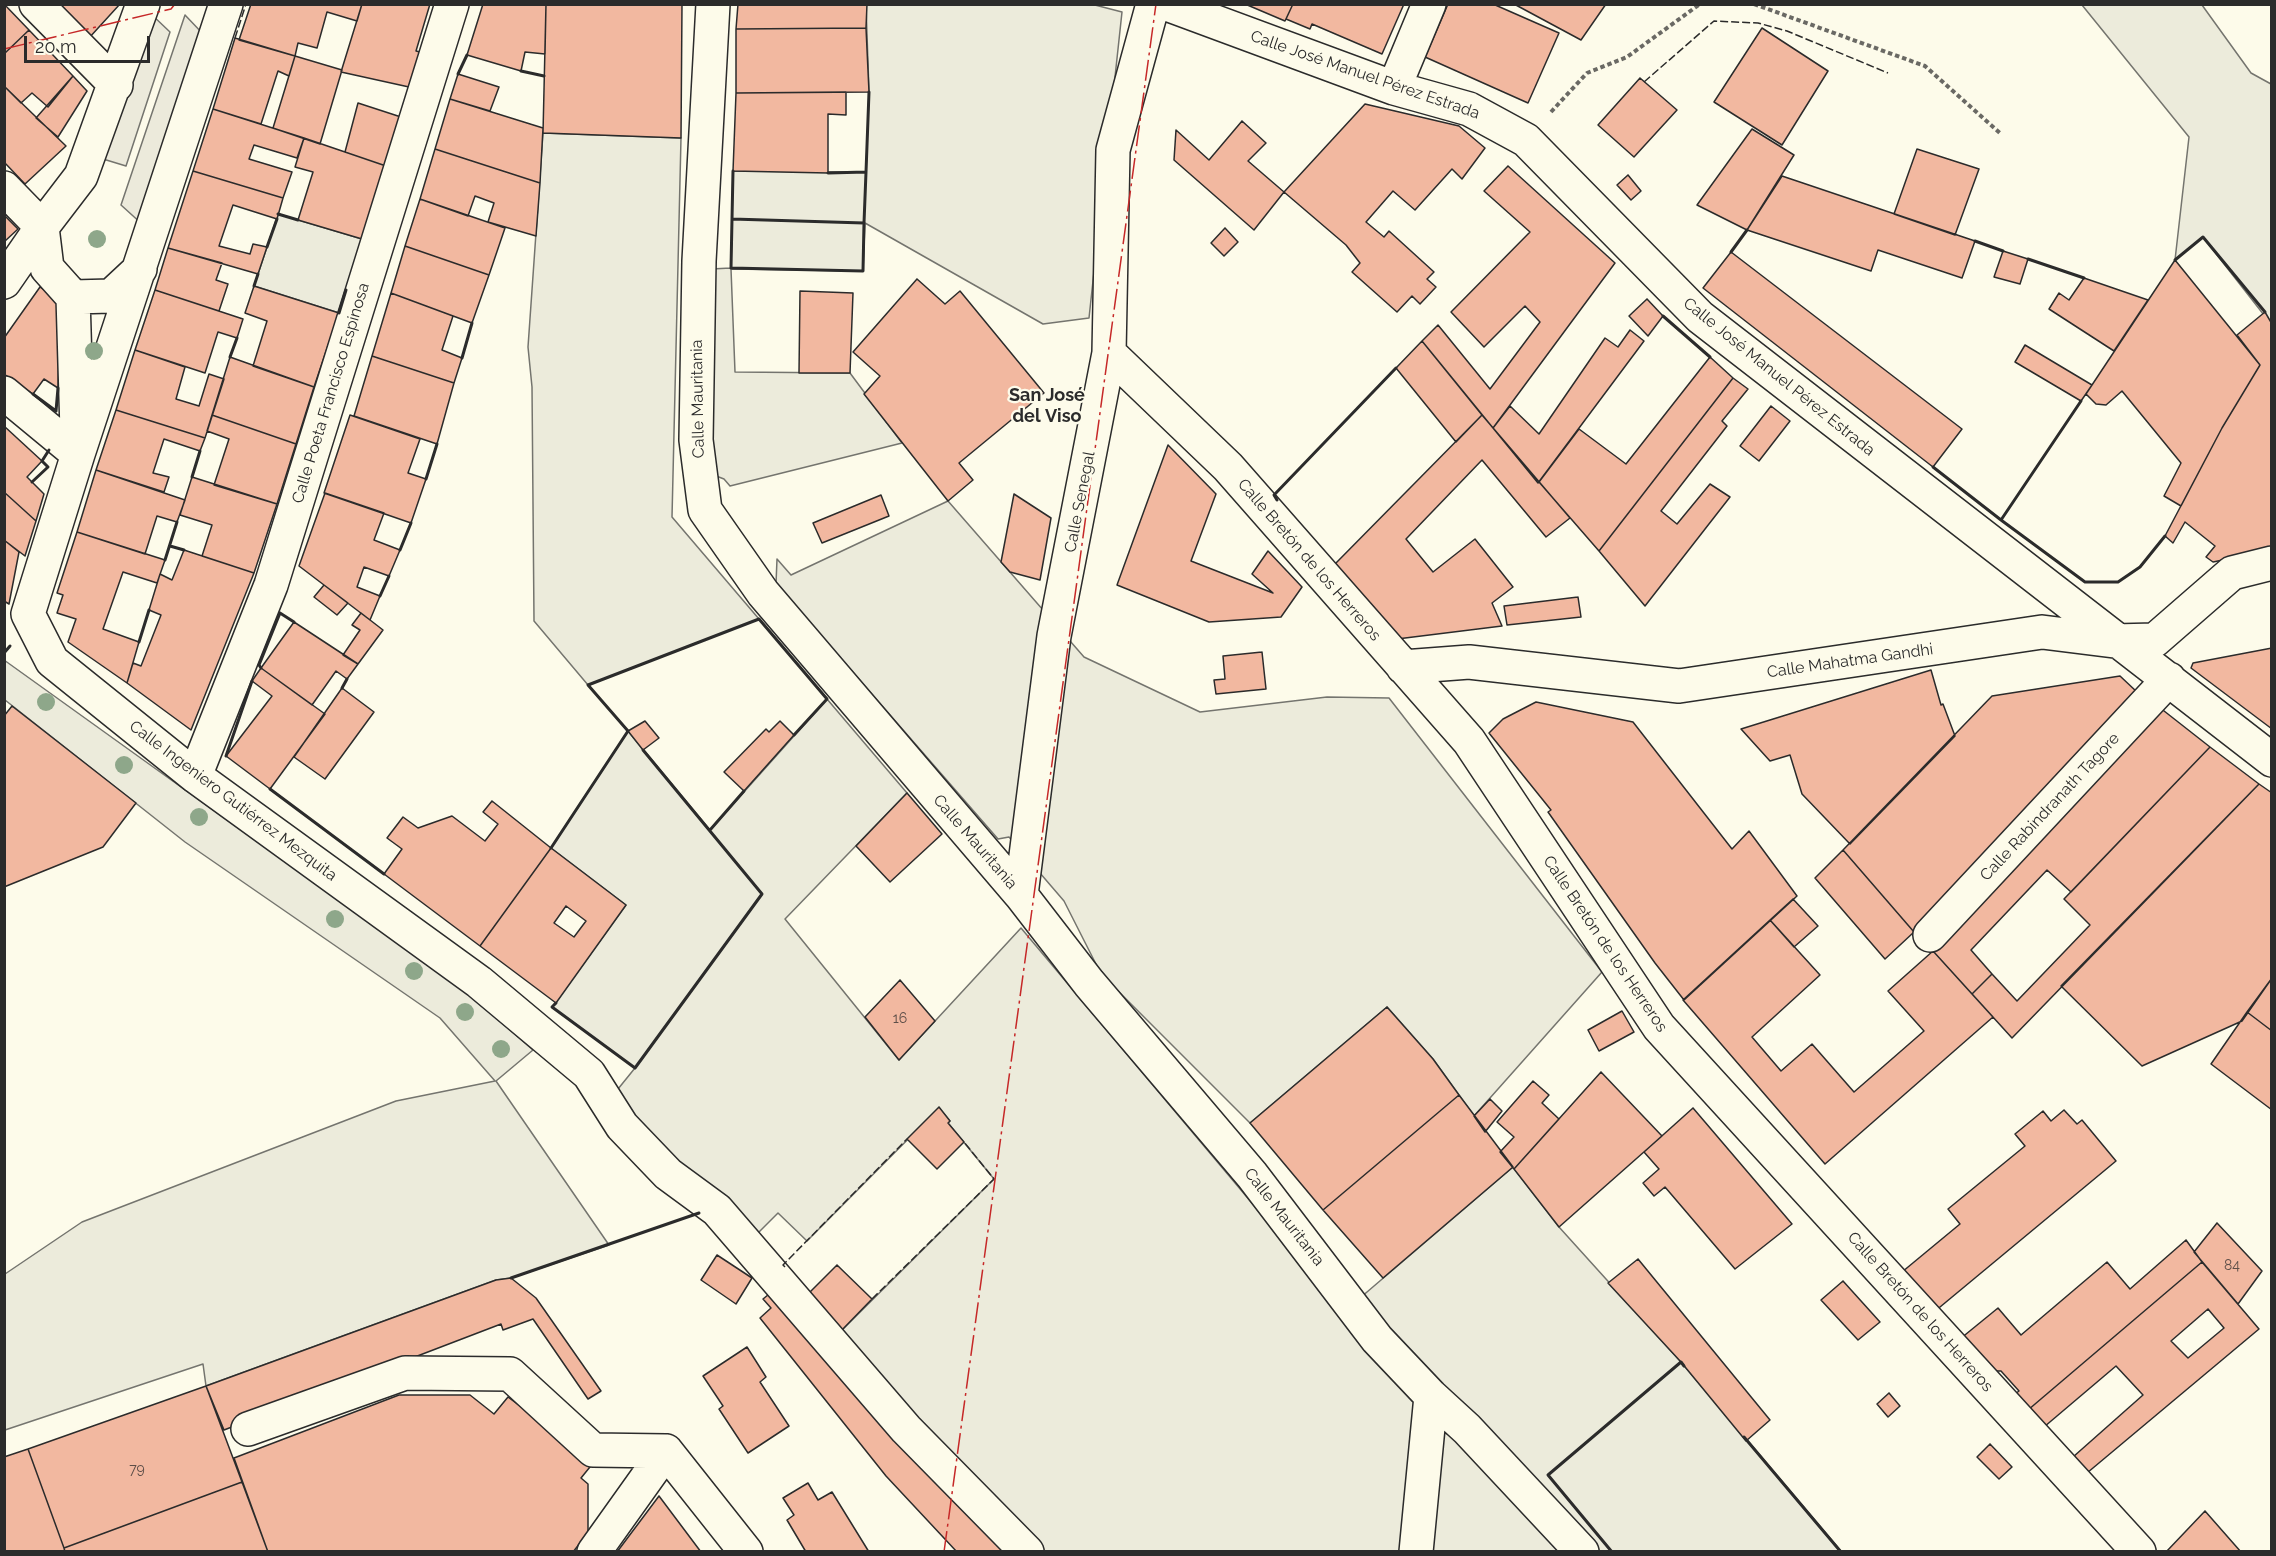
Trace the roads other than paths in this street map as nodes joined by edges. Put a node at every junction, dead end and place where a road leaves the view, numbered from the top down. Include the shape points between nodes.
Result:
1 (36, 4) edge
2 (143, 4) edge
3 (226, 4) edge
4 (452, 4) edge
5 (712, 4) edge
6 (1153, 4) edge
7 (1167, 4) edge
8 (1429, 4) edge
9 (116, 85) junction
10 (1394, 88) junction
11 (4, 188) edge
12 (42, 227) junction
13 (140, 269) junction
14 (4, 282) edge
15 (73, 297) junction
16 (1109, 353) junction
17 (4, 393) edge
18 (78, 454) junction
19 (2271, 563) edge
20 (2114, 641) junction
21 (1402, 667) junction
22 (2169, 679) junction
23 (2271, 760) edge
24 (195, 776) junction
25 (1021, 895) junction
26 (1930, 935) dead end
27 (1431, 1396) junction
28 (248, 1429) dead end
29 (666, 1451) junction
30 (594, 1551) edge
31 (746, 1551) edge
32 (1027, 1551) edge
33 (1416, 1551) edge
34 (1582, 1551) edge
35 (2139, 1551) edge

1 - 9 street
2 - 9 street
3 - 13 street, Calle Ingeniero Gutiérrez Mezquita
4 - 24 street, Calle Poeta Francisco Espinosa via 271,585
5 - 25 street, Calle Mauritania via 699,261 696,428 705,510 763,593
6 - 16 street, Calle Senegal via 1113,150
7 - 10 street, Calle José Manuel Pérez Estrada
8 - 10 street
9 - 12 street via 81,176
10 - 20 street, Calle José Manuel Pérez Estrada via 1469,109 1526,140 1700,317
11 - 12 street
12 - 14 street
12 - 15 street via 47,268
13 - 15 street, Calle Ingeniero Gutiérrez Mezquita via 111,296
13 - 18 street, Calle Ingeniero Gutiérrez Mezquita
15 - 18 street, Calle Ingeniero Gutiérrez Mezquita
16 - 21 street, Calle Bretón de los Herreros via 1228,467
16 - 25 street, Calle Senegal via 1054,636
17 - 18 street
18 - 24 street, Calle Ingeniero Gutiérrez Mezquita via 28,614 52,661
19 - 20 street, Calle Mahatma Gandhi via 2232,573 2155,640
20 - 21 street, Calle Mahatma Gandhi via 2042,632 1679,686 1469,662
20 - 22 street, Calle José Manuel Pérez Estrada
21 - 35 street, Calle Bretón de los Herreros via 1468,741 1659,1027
22 - 23 street, Calle José Manuel Pérez Estrada
22 - 26 street, Calle Rabindranath Tagore
24 - 32 street, Calle Ingeniero Gutiérrez Mezquita via 479,982 589,1074 622,1126 668,1174 717,1210 906,1429
25 - 27 street, Calle Mauritania via 1089,983 1252,1175 1377,1339
27 - 33 street
27 - 34 street, Calle Mauritania
28 - 29 street via 405,1373 510,1374 593,1450
29 - 30 street
29 - 31 street

